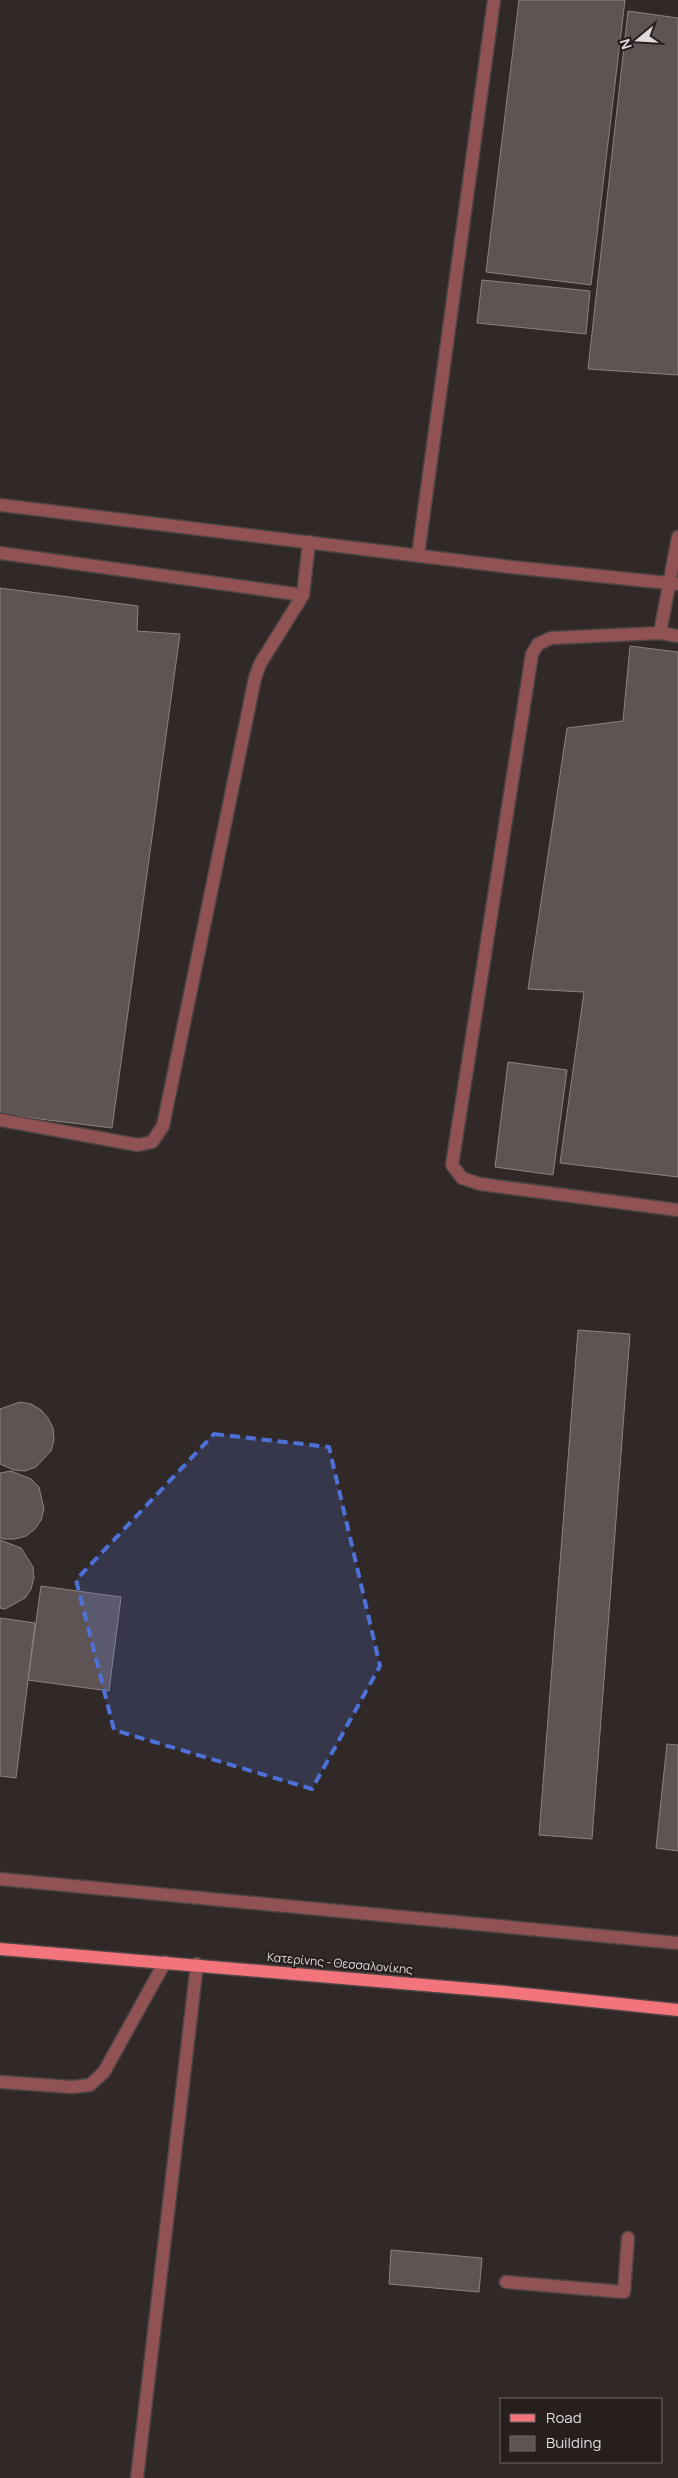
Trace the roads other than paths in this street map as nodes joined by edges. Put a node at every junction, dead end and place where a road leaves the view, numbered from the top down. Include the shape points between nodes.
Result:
1 (494, 0) edge
2 (0, 504) edge
3 (678, 538) edge
4 (309, 542) junction
5 (0, 553) edge
6 (418, 555) junction
7 (674, 584) edge
8 (303, 595) junction
9 (660, 633) junction
10 (678, 636) edge
11 (0, 1120) edge
12 (678, 1210) edge
13 (0, 1879) edge
14 (678, 1943) edge
15 (0, 1949) edge
16 (165, 1962) junction
17 (196, 1964) junction
18 (678, 2010) edge
19 (0, 2082) edge
20 (628, 2238) dead end
21 (506, 2282) dead end
22 (137, 2478) edge

1 - 6 street
2 - 4 street
3 - 7 street
4 - 6 street
4 - 8 street
5 - 8 street
6 - 7 street
7 - 9 street
8 - 11 street via 260,664 256,678 163,1126 152,1142 138,1145
9 - 10 street
9 - 12 street via 551,638 538,644 532,654 452,1165 462,1178 480,1184
13 - 14 street
15 - 16 main road, Κατερίνης - Θεσσαλονίκης
16 - 17 main road, Κατερίνης - Θεσσαλονίκης
16 - 19 street via 104,2072 90,2085 72,2087
17 - 18 main road, Κατερίνης - Θεσσαλονίκης
17 - 22 street
20 - 21 street via 624,2292

